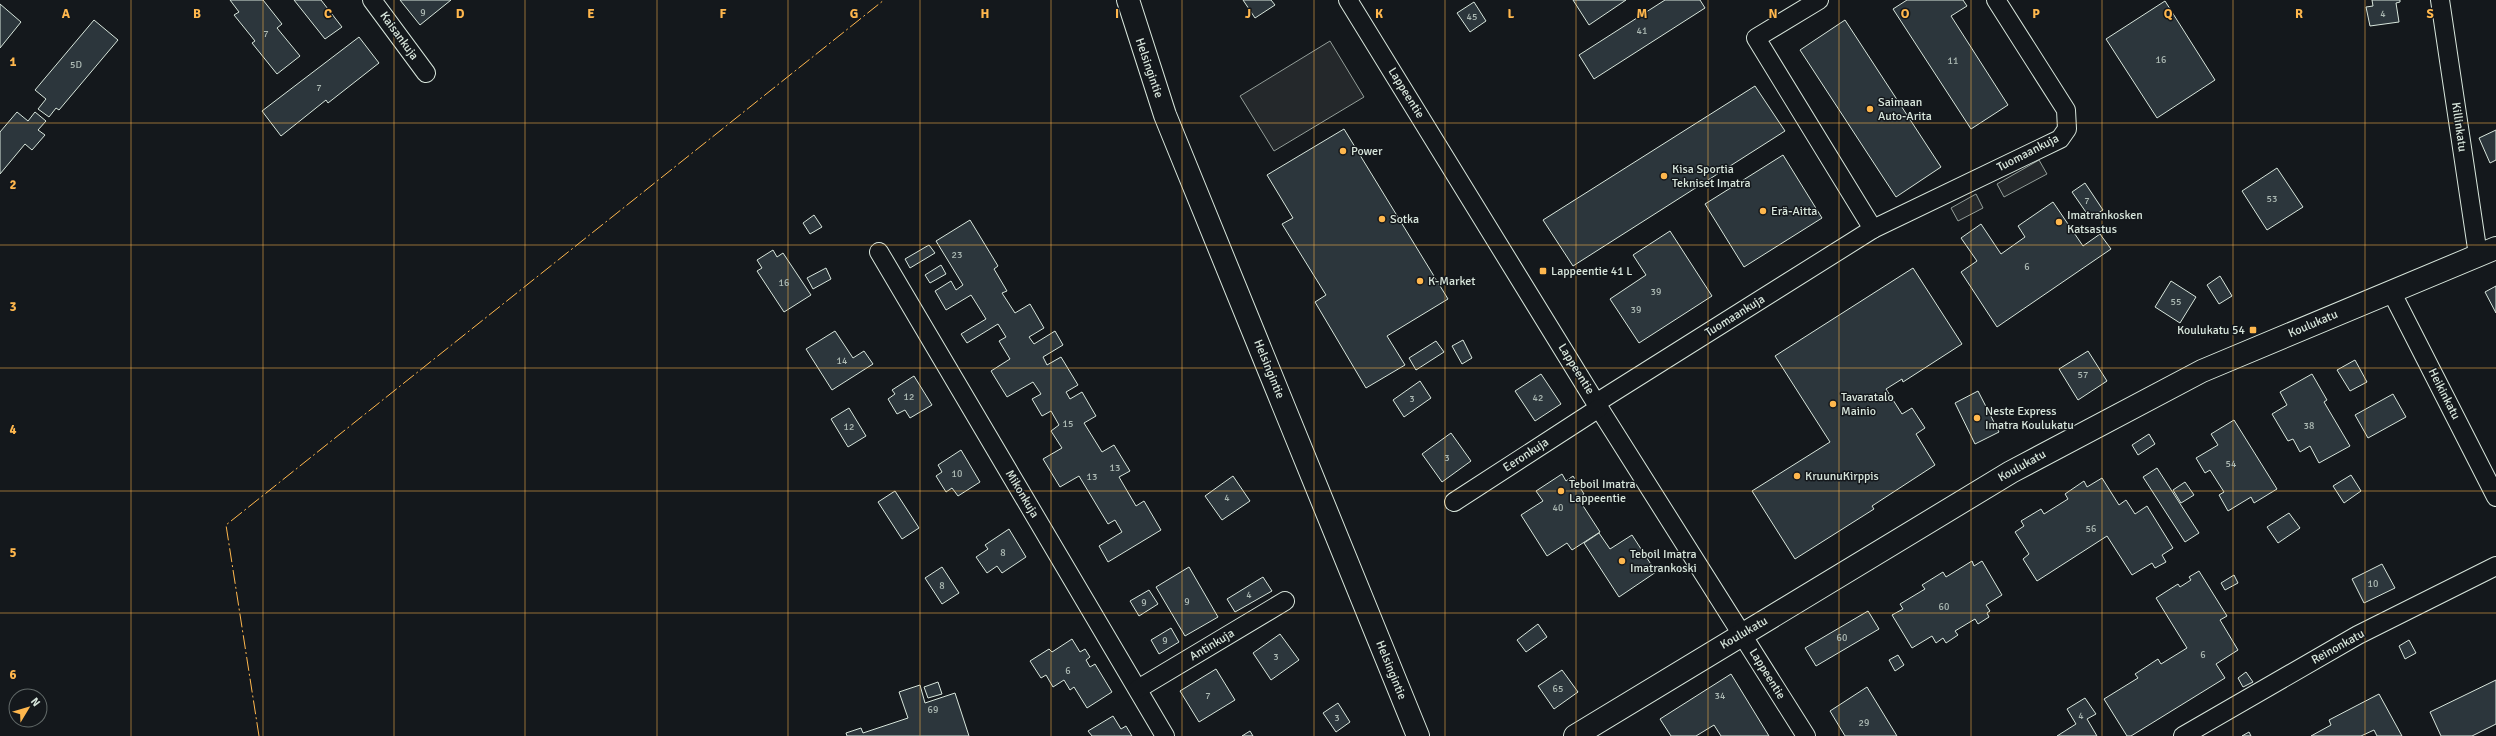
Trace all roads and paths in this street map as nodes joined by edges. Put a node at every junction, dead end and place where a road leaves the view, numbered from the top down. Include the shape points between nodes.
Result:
1 (372, 0) edge
2 (1128, 0) edge
3 (1819, 0) edge
4 (1996, 0) edge
5 (2440, 0) edge
6 (1353, 1) edge
7 (426, 73) dead end
8 (1873, 229) junction
9 (2487, 251) edge
10 (879, 252) dead end
11 (2391, 291) junction
12 (1598, 405) junction
13 (2496, 497) edge
14 (1454, 502) dead end
15 (2496, 566) edge
16 (1285, 601) dead end
17 (1742, 634) junction
18 (1138, 689) junction
19 (1165, 736) edge
20 (1418, 736) edge
21 (1575, 736) edge
22 (1806, 736) edge
23 (2183, 736) edge

1 - 7 street, Kaisankuja
2 - 20 street, Helsingintie via 1165,115
3 - 8 street via 1756,38
4 - 8 street, Tuomaankuja via 2066,110 2067,129 2060,139
5 - 9 street, Killinkatu
6 - 12 street, Lappeentie
8 - 12 street, Tuomaankuja
9 - 11 street, Koulukatu
10 - 18 street, Mikonkuja
11 - 13 street, Heikinkatu
11 - 17 street, Koulukatu via 2202,371 2086,432 2011,472
12 - 14 street, Eeronkuja
12 - 17 street, Lappeentie
15 - 23 street, Reinonkatu via 2358,635
16 - 18 street, Antinkuja
17 - 21 street, Koulukatu
17 - 22 street, Lappeentie
18 - 19 street, Mikonkuja

